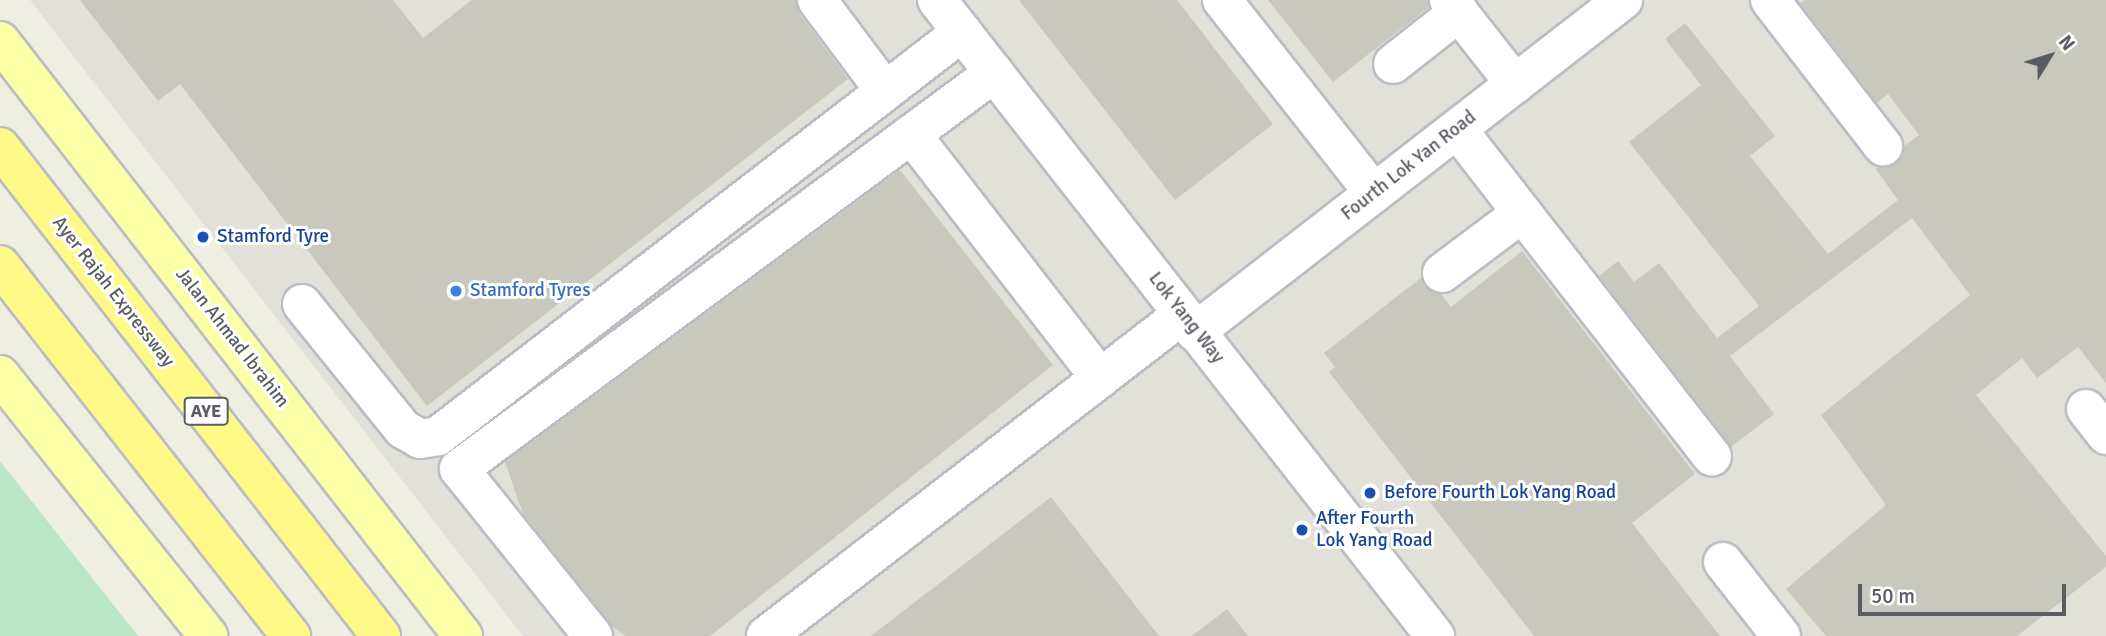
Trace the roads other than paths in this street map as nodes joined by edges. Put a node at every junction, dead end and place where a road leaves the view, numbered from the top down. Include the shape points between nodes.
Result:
1 (817, 0) edge
2 (937, 0) edge
3 (1222, 0) edge
4 (1623, 0) edge
5 (1770, 0) edge
6 (1454, 6) edge
7 (962, 32) junction
8 (0, 41) edge
9 (1393, 64) dead end
10 (993, 73) junction
11 (1515, 84) junction
12 (885, 91) junction
13 (1457, 129) junction
14 (911, 134) junction
15 (1883, 146) dead end
16 (0, 147) edge
17 (1374, 194) junction
18 (1522, 213) junction
19 (0, 265) edge
20 (1442, 273) dead end
21 (302, 304) dead end
22 (1189, 324) junction
23 (0, 375) edge
24 (1100, 378) junction
25 (1712, 457) dead end
26 (1723, 562) dead end
27 (206, 634) edge
28 (291, 636) edge
29 (381, 636) edge
30 (463, 636) edge
31 (593, 636) edge
32 (766, 636) edge
33 (1435, 636) edge
34 (1781, 636) edge

1 - 12 street
2 - 7 street, Lok Yang Way
3 - 17 street
4 - 11 street, Fourth Lok Yan Road
5 - 15 street
6 - 9 street
6 - 11 street
7 - 10 street, Lok Yang Way
7 - 12 street
8 - 30 main road, Jalan Ahmad Ibrahim
10 - 14 street
10 - 22 street, Lok Yang Way
11 - 13 street, Fourth Lok Yan Road
12 - 21 street via 438,436 420,439 402,429
13 - 17 street, Fourth Lok Yan Road
13 - 18 street
14 - 24 street
14 - 31 street via 459,469
16 - 29 highway, Ayer Rajah Expressway / AYE
17 - 22 street, Fourth Lok Yan Road
18 - 20 street
18 - 25 street
19 - 28 highway
22 - 24 street, Fourth Lok Yan Road
22 - 33 street, Lok Yang Way
23 - 27 main road
24 - 32 street, Fourth Lok Yan Road
26 - 34 street

